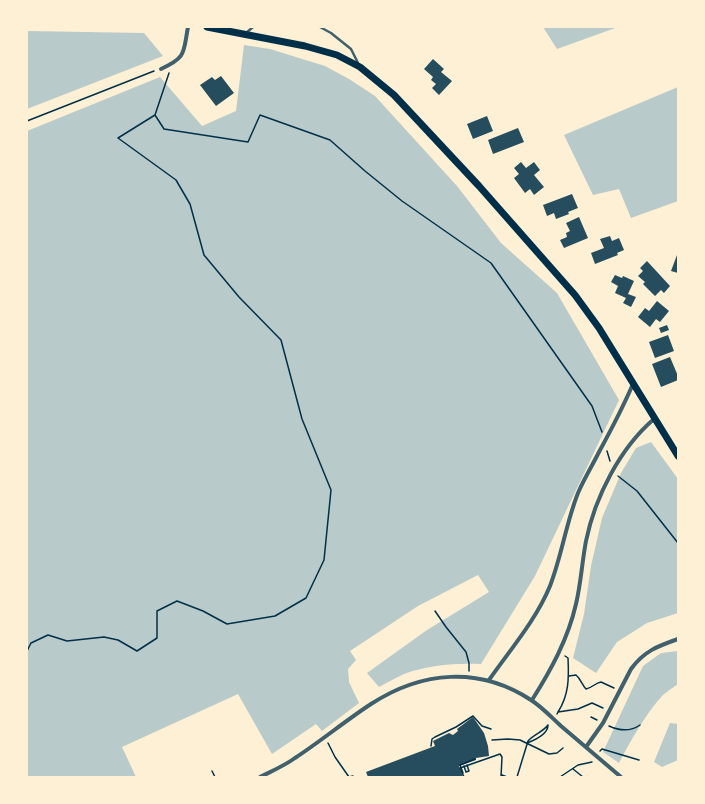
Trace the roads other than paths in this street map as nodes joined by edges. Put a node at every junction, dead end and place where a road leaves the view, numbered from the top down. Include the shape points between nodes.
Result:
1 (188, 27) edge
2 (207, 27) edge
3 (253, 27) edge
4 (320, 27) edge
5 (244, 34) junction
6 (360, 67) junction
7 (161, 68) road end
8 (634, 384) junction
9 (654, 419) junction
10 (678, 456) edge
11 (678, 639) edge
12 (489, 680) junction
13 (532, 700) junction
14 (586, 747) junction
15 (260, 777) edge
16 (621, 777) edge

1 - 7 street via 180,58
2 - 5 main road
3 - 5 lane
4 - 6 lane via 351,49
5 - 6 main road via 321,50
6 - 8 main road via 394,95 480,186 554,270 599,328
8 - 9 main road
8 - 12 street via 572,508 557,567 543,602
9 - 10 main road
9 - 13 street via 622,454 601,496 586,540 576,604 558,653
11 - 14 street via 644,654 631,669 603,723
12 - 13 street
12 - 15 street via 469,677 435,678 391,692 295,758
13 - 14 street
14 - 16 street

